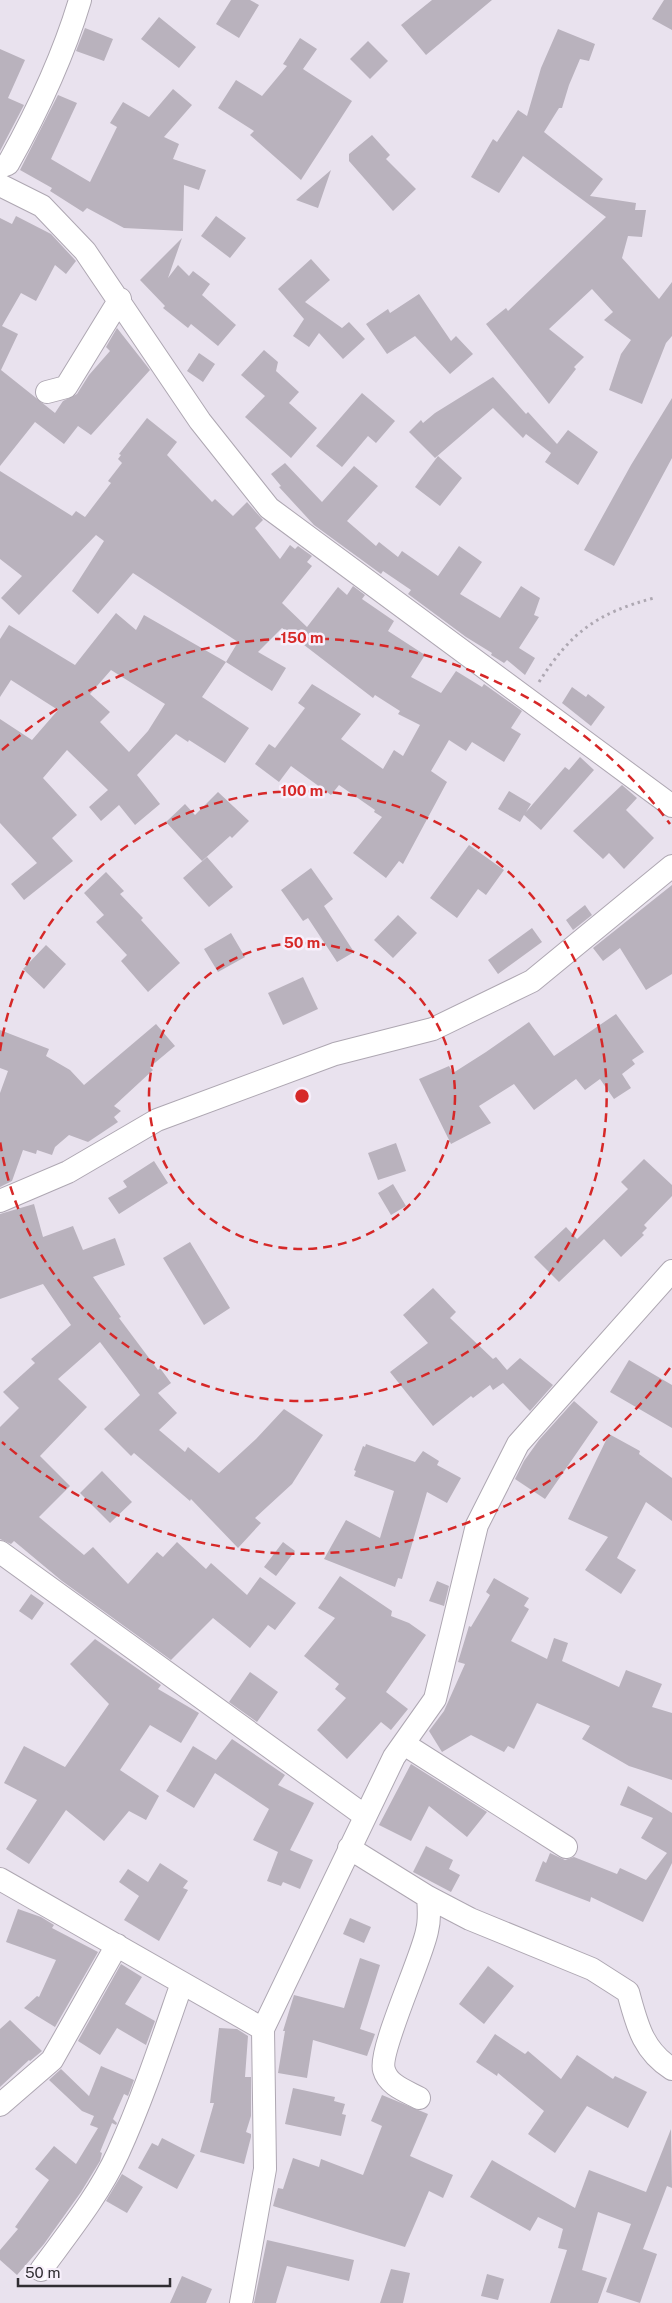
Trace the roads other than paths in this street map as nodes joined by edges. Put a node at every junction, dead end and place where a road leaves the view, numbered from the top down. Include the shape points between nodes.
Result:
1 (80, 0) edge
2 (0, 167) edge
3 (0, 184) edge
4 (120, 299) junction
5 (47, 392) dead end
6 (672, 806) edge
7 (672, 866) edge
8 (0, 1201) edge
9 (672, 1271) edge
10 (0, 1552) edge
11 (404, 1744) junction
12 (365, 1816) junction
13 (566, 1846) dead end
14 (349, 1848) junction
15 (0, 1879) edge
16 (428, 1897) junction
17 (117, 1945) junction
18 (182, 1983) junction
19 (263, 2029) junction
20 (672, 2069) edge
21 (419, 2098) dead end
22 (0, 2105) edge
23 (40, 2270) dead end
24 (241, 2303) edge

1 - 2 street via 72,27 33,118 8,164
3 - 4 street via 42,206 85,251
4 - 5 street via 66,387
4 - 6 street via 200,421 269,508
7 - 8 street via 532,981 433,1029 335,1054 157,1120 68,1172
9 - 11 street via 518,1444 477,1525 435,1699
10 - 12 street
11 - 12 street via 394,1757
11 - 13 street
12 - 14 street
14 - 16 street
14 - 19 street
15 - 17 street
16 - 20 street via 470,1919 592,1969 628,1992 640,2036
16 - 21 street via 430,1916 427,1934 385,2051 383,2069 390,2081
17 - 18 street
17 - 22 street via 52,2060
18 - 19 street
18 - 23 street via 117,2154 79,2220
19 - 24 street via 265,2169

